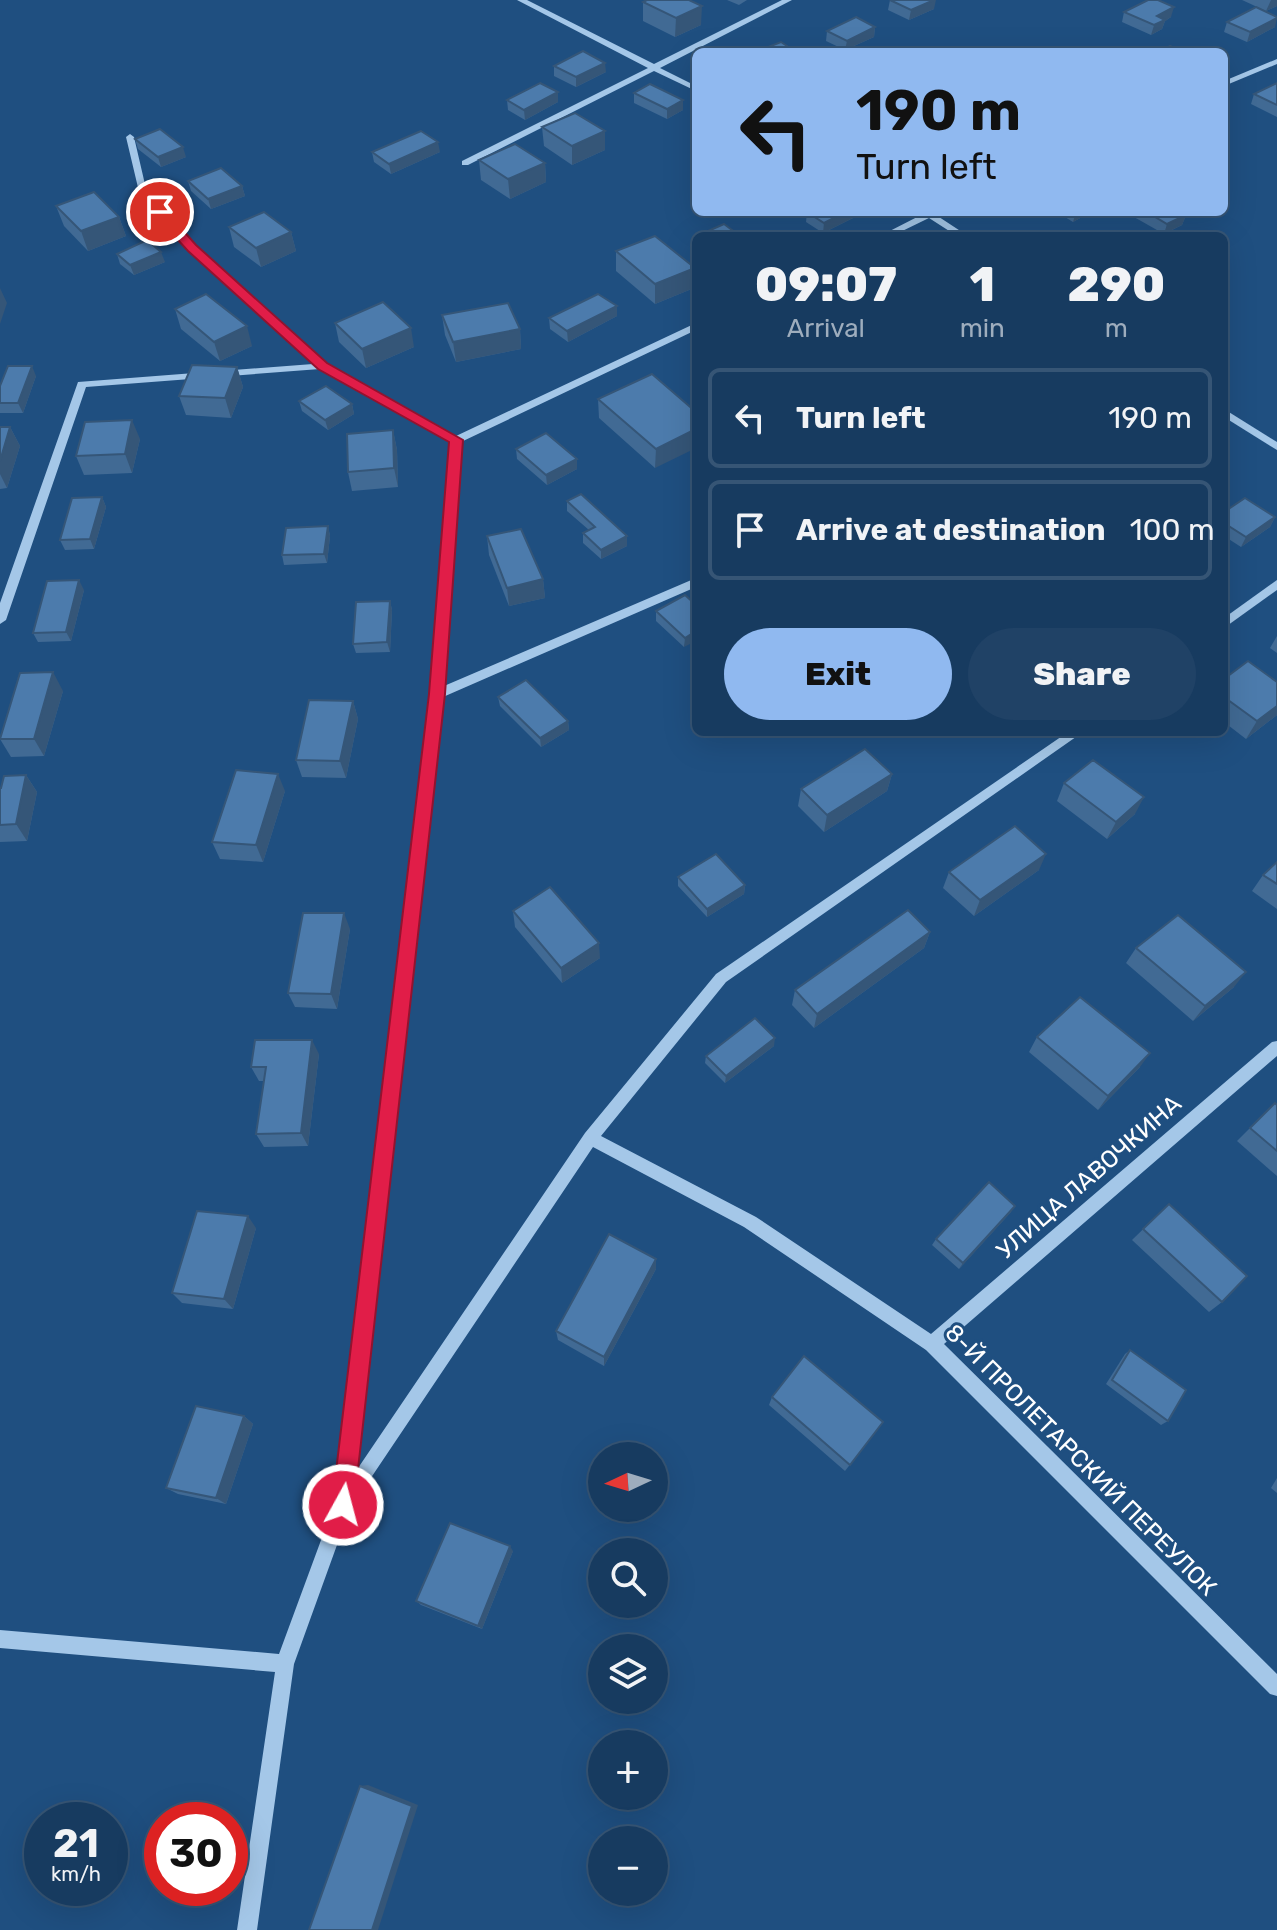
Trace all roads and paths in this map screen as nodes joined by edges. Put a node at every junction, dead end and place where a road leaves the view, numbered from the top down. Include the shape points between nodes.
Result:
1 (521, 0) edge
2 (788, 0) edge
3 (694, 48) edge
4 (692, 49) edge
5 (1277, 61) edge
6 (655, 68) junction
7 (1228, 82) edge
8 (692, 87) edge
9 (130, 137) dead end
10 (465, 163) dead end
11 (925, 216) edge
12 (935, 216) edge
13 (893, 232) edge
14 (957, 232) edge
15 (692, 328) edge
16 (322, 366) junction
17 (1228, 415) edge
18 (456, 440) junction
19 (1277, 447) edge
20 (692, 584) edge
21 (1277, 584) edge
22 (0, 620) edge
23 (1228, 621) edge
24 (437, 694) junction
25 (1071, 736) edge
26 (1277, 1047) edge
27 (590, 1138) junction
28 (932, 1344) junction
29 (343, 1505) junction
30 (0, 1639) edge
31 (285, 1664) junction
32 (1277, 1687) edge
33 (247, 1930) edge

1 - 6 street
2 - 3 street
4 - 6 street
5 - 7 street
6 - 8 street
6 - 10 street
9 - 16 street via 143,194 192,248
11 - 13 street
12 - 14 street
15 - 18 street
16 - 18 street
16 - 22 street via 82,384
17 - 19 street
18 - 24 street
20 - 24 street
21 - 23 street
24 - 29 street
25 - 27 street via 721,978
26 - 28 street, УЛИЦА ЛАВОЧКИНА
27 - 28 street, 8-Й ПРОЛЕТАРСКИЙ ПЕРЕУЛОК via 750,1222
27 - 29 street
28 - 32 street, 8-Й ПРОЛЕТАРСКИЙ ПЕРЕУЛОК
29 - 31 street
30 - 31 street
31 - 33 street

